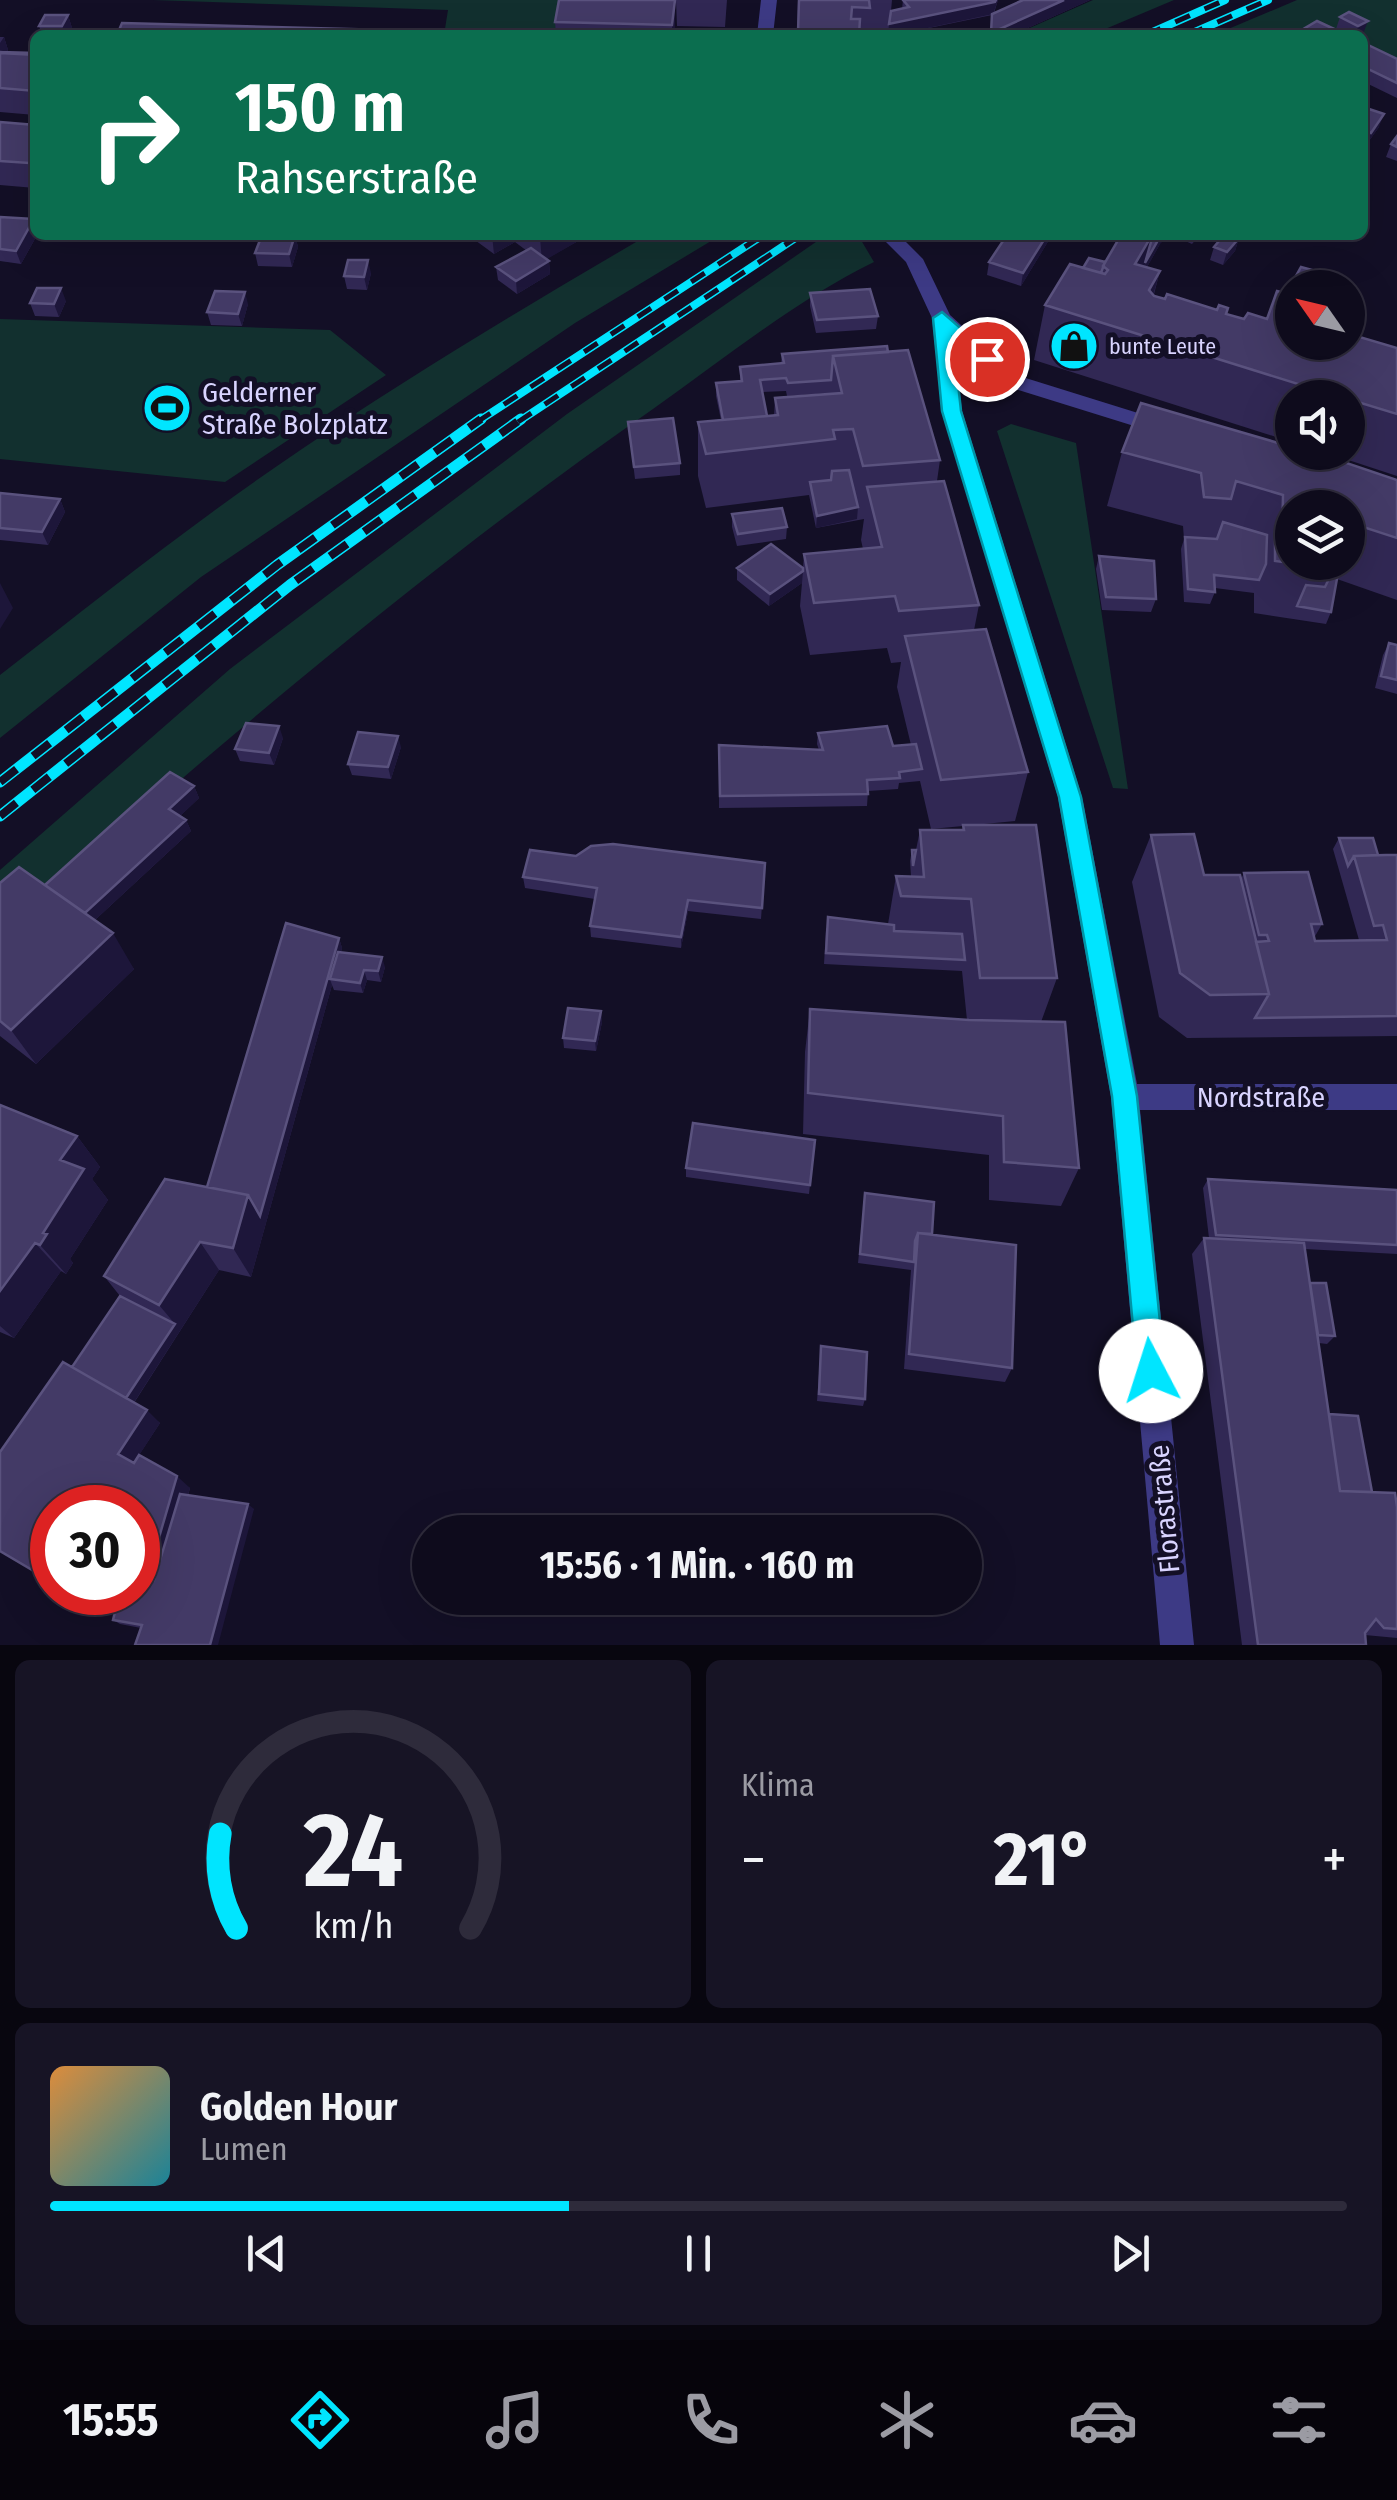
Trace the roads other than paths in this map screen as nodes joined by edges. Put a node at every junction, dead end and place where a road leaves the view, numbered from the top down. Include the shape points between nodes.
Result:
1 (769, 0) edge
2 (766, 30) edge
3 (893, 240) edge
4 (942, 318) junction
5 (1190, 437) edge
6 (1125, 1096) junction
7 (1397, 1097) edge
8 (1177, 1645) edge

1 - 2 street
3 - 4 street via 914,259
4 - 5 street via 1009,380
4 - 6 street, Florastraße via 952,411 1070,797
6 - 7 street, Nordstraße
6 - 8 street, Florastraße

